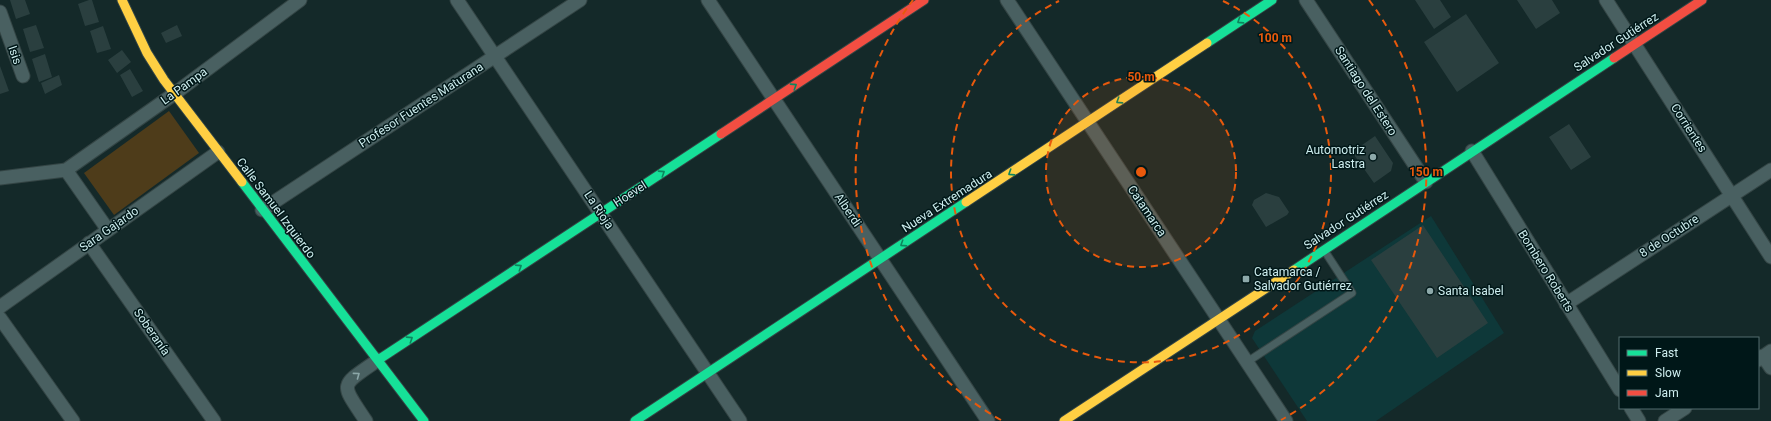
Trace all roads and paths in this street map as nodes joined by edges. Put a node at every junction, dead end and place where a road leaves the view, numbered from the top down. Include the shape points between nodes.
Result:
1 (122, 0) edge
2 (300, 0) edge
3 (457, 0) edge
4 (580, 0) edge
5 (708, 0) edge
6 (924, 0) edge
7 (1007, 0) edge
8 (1272, 0) edge
9 (1306, 0) edge
10 (1606, 0) edge
11 (1702, 0) edge
12 (0, 12) edge
13 (1635, 44) junction
14 (495, 56) junction
15 (23, 76) dead end
16 (174, 94) junction
17 (774, 99) junction
18 (1088, 122) junction
19 (1472, 151) junction
20 (218, 152) junction
21 (66, 170) junction
22 (1771, 170) edge
23 (0, 178) edge
24 (1426, 182) junction
25 (1732, 195) junction
26 (262, 210) junction
27 (601, 213) junction
28 (108, 230) junction
29 (89, 243) junction
30 (1324, 250) junction
31 (1771, 257) edge
32 (880, 259) junction
33 (1566, 304) junction
34 (0, 307) edge
35 (0, 318) edge
36 (1218, 319) junction
37 (1764, 356) edge
38 (378, 360) junction
39 (1247, 362) junction
40 (1771, 368) edge
41 (708, 373) junction
42 (1619, 388) edge
43 (1632, 409) edge
44 (1683, 409) edge
45 (73, 421) edge
46 (214, 421) edge
47 (366, 421) edge
48 (424, 421) edge
49 (635, 421) edge
50 (740, 421) edge
51 (988, 421) edge
52 (1064, 421) edge
53 (1286, 421) edge
54 (1639, 421) edge
55 (1665, 421) edge

1 - 16 street, Calle Samuel Izquierdo via 147,53
2 - 16 street, La Pampa
3 - 14 street, La Rioja
4 - 14 street, Profesor Fuentes Maturana
5 - 17 street, Alberdi
17 -> 6 street, Hoevel
7 - 18 street, Catamarca
8 -> 18 street, Nueva Extremadura
9 - 24 street, Santiago del Estero
10 - 13 street, Corrientes
11 - 13 street, Salvador Gutiérrez
12 - 15 street, Isis
13 - 19 street, Salvador Gutiérrez
13 - 25 street, Corrientes
14 - 26 street, Profesor Fuentes Maturana
14 - 27 street, La Rioja
16 - 20 street, Calle Samuel Izquierdo
16 - 21 street, La Pampa
27 -> 17 street, Hoevel
17 - 32 street, Alberdi
18 -> 32 street, Nueva Extremadura
18 - 36 street, Catamarca
19 - 24 street, Salvador Gutiérrez
19 - 33 street, Bombero Roberts
20 - 26 street, Calle Samuel Izquierdo
20 - 28 street, Sara Gajardo
21 - 23 street
21 - 28 street
22 - 25 street, 8 de Octubre
24 - 30 street, Salvador Gutiérrez
25 - 31 street, Corrientes
25 - 33 street, 8 de Octubre
26 - 38 street, Calle Samuel Izquierdo
38 -> 27 street, Hoevel
27 - 41 street, La Rioja
28 - 29 street, Sara Gajardo
29 - 34 street, Sara Gajardo
29 - 46 street, Soberanía
30 - 36 street, Salvador Gutiérrez
30 - 39 lane via 1352,293
32 - 41 street, Nueva Extremadura
32 - 51 street, Alberdi
33 - 42 street, Bombero Roberts
35 - 45 street
36 - 39 street, Catamarca
36 - 52 street, Salvador Gutiérrez
37 - 40 street
47 -> 38 street, Hoevel via 349,396 347,386 350,380
38 - 48 street, Calle Samuel Izquierdo
39 - 53 street, Catamarca
41 - 49 street, Nueva Extremadura
41 - 50 street, La Rioja
43 - 54 street
44 - 55 street

